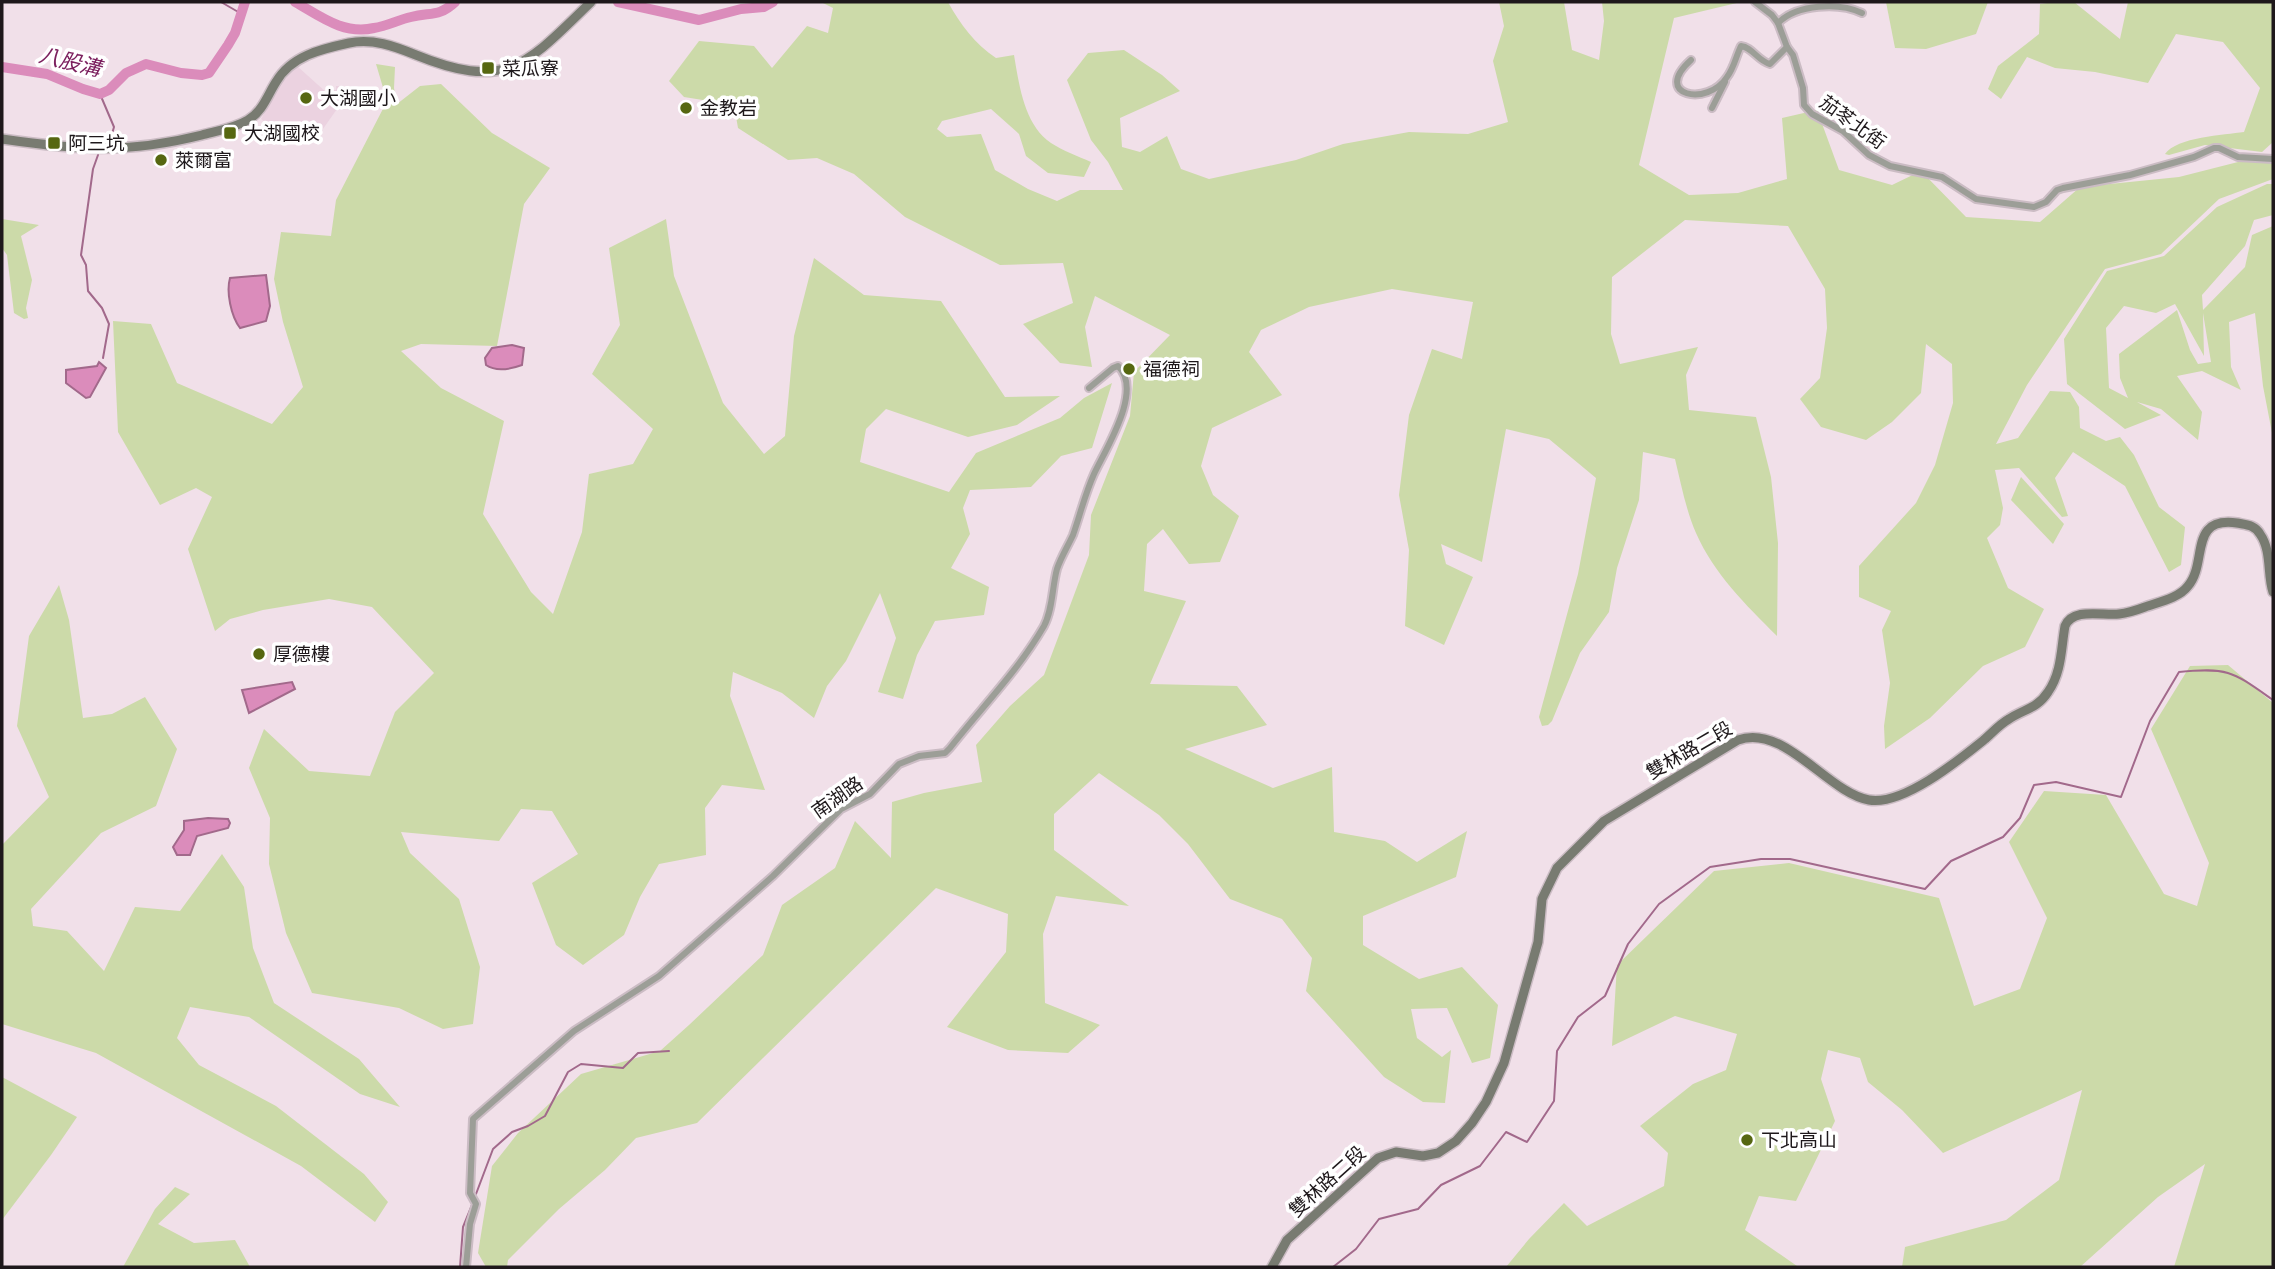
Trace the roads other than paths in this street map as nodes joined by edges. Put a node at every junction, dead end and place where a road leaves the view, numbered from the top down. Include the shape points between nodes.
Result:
1 (591, 2) edge
2 (1755, 2) edge
3 (1862, 13) dead end
4 (1778, 23) junction
5 (1787, 47) junction
6 (1691, 60) dead end
7 (1726, 80) junction
8 (1712, 108) dead end
9 (2, 139) edge
10 (2273, 159) edge
11 (1088, 388) dead end
12 (2273, 592) edge
13 (466, 1267) edge
14 (1272, 1267) edge

1 - 9 street via 547,45 509,68 473,72 450,68 396,47 360,41 296,60 277,80 259,111 228,128 116,150
2 - 4 street, 茄苳北街
3 - 4 street via 1817,5
4 - 5 street, 茄苳北街
5 - 7 street via 1770,64 1741,46
5 - 10 street, 茄苳北街 via 1794,55 1804,105 1812,114 1884,163 1942,177 1976,199 2034,207 2063,188 2130,175 2214,148 2238,157
6 - 7 street via 1677,75 1681,92 1712,91
7 - 8 street
11 - 13 street, 南湖路 via 1113,368 1120,368 1125,391 1120,424 1094,475 1058,567 1046,622 1028,652 950,748 899,764 870,794 841,808 773,876 659,976 574,1031 473,1119 470,1193 476,1204
12 - 14 street, 雙林路二段 via 2260,533 2249,525 2220,524 2206,532 2188,587 2125,613 2069,619 2056,676 2038,705 2008,719 1955,762 1899,796 1880,801 1860,798 1798,756 1767,739 1751,736 1604,821 1557,868 1546,886 1536,949 1504,1063 1472,1123 1438,1153 1396,1152 1377,1158 1287,1240

